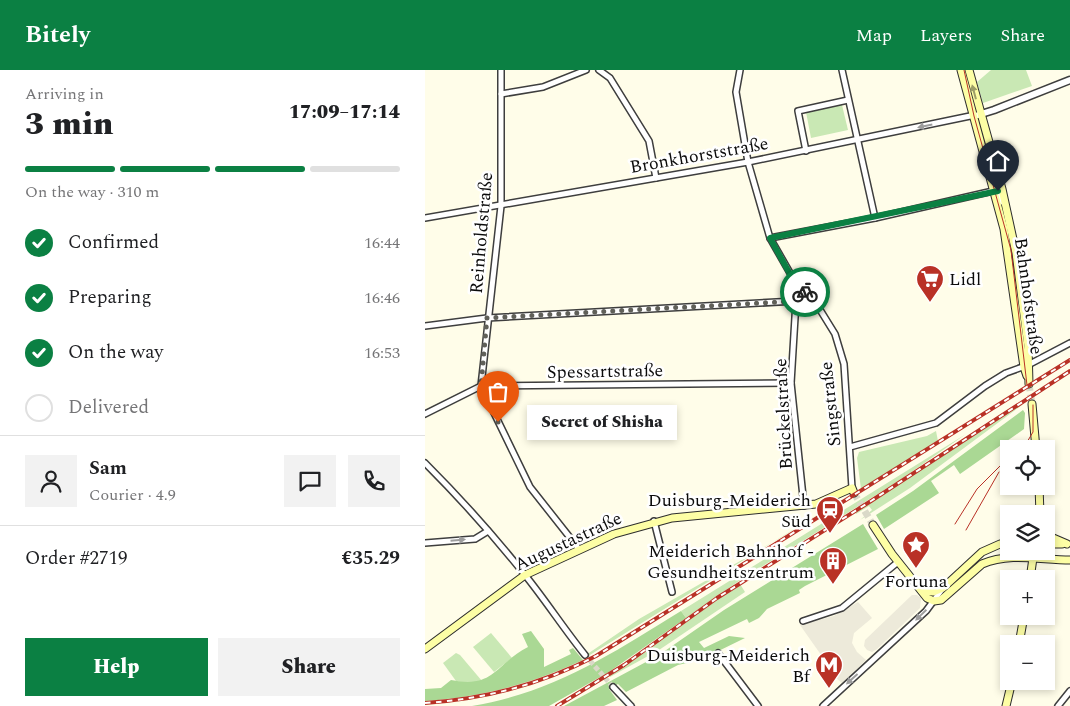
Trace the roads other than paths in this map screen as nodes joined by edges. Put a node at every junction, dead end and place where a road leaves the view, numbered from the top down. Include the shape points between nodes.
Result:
1 (501, 70) edge
2 (586, 70) edge
3 (599, 70) edge
4 (740, 70) edge
5 (842, 70) edge
6 (961, 70) edge
7 (969, 70) edge
8 (1070, 80) edge
9 (501, 94) junction
10 (848, 100) junction
11 (976, 115) junction
12 (856, 140) junction
13 (806, 151) junction
14 (748, 162) junction
15 (657, 178) junction
16 (995, 191) junction
17 (501, 206) junction
18 (1007, 211) junction
19 (425, 218) edge
20 (875, 218) junction
21 (770, 238) junction
22 (805, 292) junction
23 (796, 301) junction
24 (487, 318) junction
25 (425, 326) edge
26 (1070, 343) edge
27 (1026, 366) junction
28 (791, 383) junction
29 (1029, 383) tunnel mouth
30 (481, 386) junction
31 (1031, 404) tunnel mouth
32 (425, 414) edge
33 (1035, 440) edge
34 (850, 447) junction
35 (425, 463) edge
36 (853, 490) joint
37 (804, 506) junction
38 (654, 522) junction
39 (873, 525) tunnel mouth
40 (488, 531) junction
41 (1055, 539) edge
42 (425, 544) edge
43 (1000, 544) edge
44 (1055, 544) edge
45 (1068, 544) edge
46 (579, 549) junction
47 (1000, 558) edge
48 (1055, 558) edge
49 (1070, 560) edge
50 (898, 562) junction
51 (525, 574) junction
52 (943, 588) junction
53 (923, 591) junction
54 (672, 592) dead end
55 (934, 601) junction
56 (803, 621) dead end
57 (425, 648) edge
58 (718, 653) dead end
59 (585, 655) tunnel mouth
60 (613, 687) tunnel mouth
61 (1010, 690) edge
62 (1070, 690) edge
63 (826, 705) edge
64 (631, 706) edge
65 (758, 706) edge
66 (1006, 706) edge
67 (1058, 706) edge

1 - 9 street, Reinholdstraße
2 - 9 street via 543,88
3 - 15 street via 611,78 649,141
4 - 14 street via 736,92
5 - 10 street
6 - 11 main road, Bahnhofstraße
11 -> 7 main road, Bahnhofstraße
8 - 11 street, Bronkhorststraße
9 - 17 street, Reinholdstraße
10 - 12 street
10 - 13 street via 798,111
11 -> 12 street, Bronkhorststraße
11 - 16 main road, Bahnhofstraße
11 - 18 main road, Bahnhofstraße
12 - 13 street, Bronkhorststraße
12 - 20 street
13 - 14 street, Bronkhorststraße
14 - 15 street, Bronkhorststraße
14 - 21 street
15 - 17 street, Bronkhorststraße
16 - 18 street, Bahnhofstraße
16 - 20 street
16 - 27 main road, Bahnhofstraße via 1009,252
17 - 19 street, Bronkhorststraße
17 - 24 street, Reinholdstraße
18 - 27 main road, Bahnhofstraße via 1016,253
20 - 21 street
21 - 22 street via 790,274
22 - 23 street
22 - 34 street, Singstraße via 814,300 835,334 844,364
23 - 24 street
23 - 28 street, Brückelstraße
24 - 25 street
24 - 30 street, Reinholdstraße
26 - 27 street
27 - 29 main road, Bahnhofstraße
27 - 34 street via 985,386 928,427
28 - 30 street, Spessartstraße
28 - 37 street, Brückelstraße
30 - 32 street, Spessartstraße
30 - 46 street via 530,486
31 - 33 main road
34 - 36 street, Singstraße
35 - 40 street
36 - 37 main road, Augustastraße
37 - 38 main road, Augustastraße via 691,515
38 - 46 main road, Augustastraße
38 - 54 street
39 - 50 main road
42 -> 40 street via 475,539
40 - 51 street
41 - 45 main road
43 - 52 main road via 978,556
44 - 45 main road
46 - 51 main road, Augustastraße
47 - 55 main road via 978,567 947,596
48 - 49 main road
50 - 53 main road
50 - 56 street via 842,608
51 - 57 main road, Augustastraße
51 - 59 street
52 - 53 main road
52 - 55 street
53 - 55 main road
55 -> 63 street
58 - 65 street
60 - 64 street
61 - 66 main road
62 - 67 street

